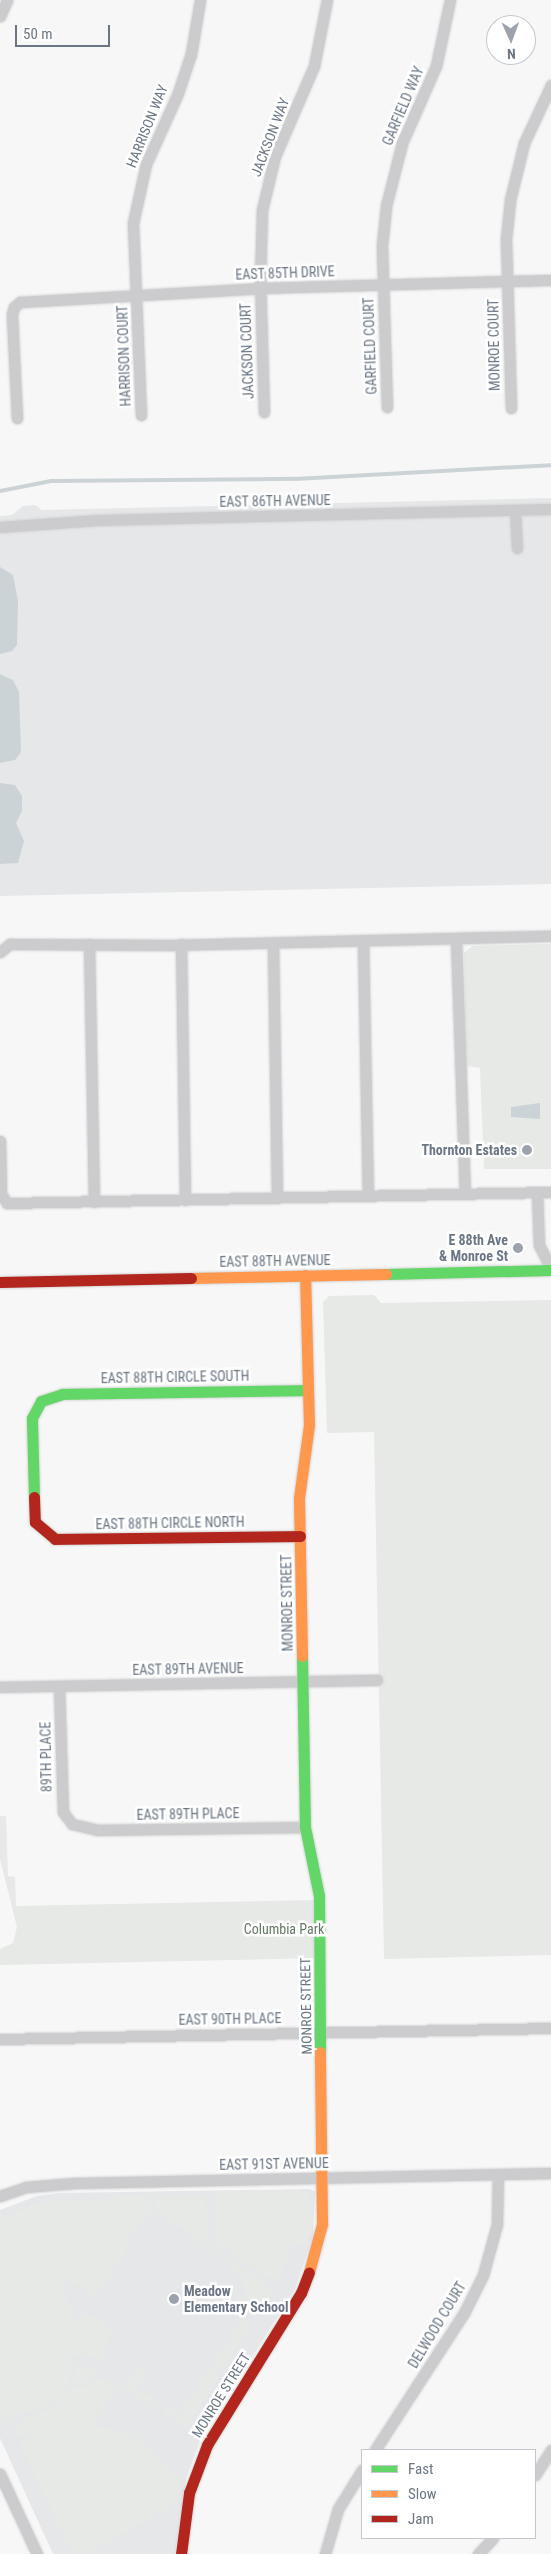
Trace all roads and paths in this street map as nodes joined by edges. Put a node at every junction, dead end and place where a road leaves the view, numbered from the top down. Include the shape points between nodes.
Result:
1 (7, 0) edge
2 (200, 0) edge
3 (327, 0) edge
4 (450, 0) edge
5 (0, 16) edge
6 (551, 85) edge
7 (551, 280) edge
8 (508, 281) junction
9 (383, 284) junction
10 (260, 288) junction
11 (137, 295) junction
12 (387, 407) dead end
13 (511, 408) dead end
14 (264, 412) dead end
15 (140, 415) dead end
16 (17, 418) dead end
17 (551, 509) edge
18 (514, 510) junction
19 (0, 527) edge
20 (516, 548) dead end
21 (551, 936) edge
22 (456, 939) junction
23 (363, 941) junction
24 (272, 943) junction
25 (89, 944) junction
26 (181, 944) junction
27 (0, 952) edge
28 (0, 1140) edge
29 (551, 1192) edge
30 (537, 1193) junction
31 (465, 1194) junction
32 (368, 1195) junction
33 (277, 1198) junction
34 (186, 1200) junction
35 (94, 1202) junction
36 (551, 1269) edge
37 (305, 1275) junction
38 (0, 1282) edge
39 (308, 1390) junction
40 (43, 1531) joint
41 (300, 1536) junction
42 (377, 1680) dead end
43 (304, 1682) junction
44 (59, 1686) junction
45 (0, 1687) edge
46 (72, 1824) joint
47 (305, 1827) junction
48 (551, 2028) edge
49 (321, 2033) junction
50 (0, 2039) edge
51 (551, 2173) edge
52 (498, 2174) junction
53 (323, 2178) junction
54 (0, 2196) edge
55 (376, 2449) edge
56 (551, 2450) edge
57 (361, 2472) edge
58 (536, 2473) edge
59 (0, 2474) edge
60 (492, 2539) edge
61 (37, 2554) edge
62 (180, 2554) edge
63 (325, 2554) edge
64 (478, 2554) edge

1 - 5 street
2 - 11 street, HARRISON WAY via 191,54 178,93 152,148 137,201 132,241
3 - 10 street, JACKSON WAY via 314,66 268,180 260,229
4 - 9 street, GARFIELD WAY via 436,66 395,163 383,228
6 - 8 street, MONROE COURT via 517,166 506,239
7 - 8 street, EAST 85TH DRIVE
8 - 9 street, EAST 85TH DRIVE
8 - 13 street, MONROE COURT
9 - 10 street, EAST 85TH DRIVE
9 - 12 street, GARFIELD COURT
10 - 11 street, EAST 85TH DRIVE
10 - 14 street, JACKSON COURT
11 - 15 street, HARRISON COURT
11 - 16 street, EAST 85TH DRIVE via 20,302 14,307
17 - 18 street, EAST 86TH AVENUE
18 - 19 street, EAST 86TH AVENUE via 98,520
18 - 20 street
21 - 22 street
22 - 23 street
22 - 31 street
23 - 24 street
23 - 32 street
24 - 26 street
24 - 33 street
25 - 26 street
25 - 27 street via 10,944
25 - 35 street
26 - 34 street
28 - 35 street via 1,1194 7,1203
29 - 30 street
30 - 31 street
30 - 36 street via 539,1245
31 - 32 street
32 - 33 street
33 - 34 street
34 - 35 street
36 - 37 street, EAST 88TH AVENUE
37 - 38 street, EAST 88TH AVENUE
37 - 39 street, MONROE STREET
39 - 40 street, EAST 88TH CIRCLE SOUTH via 62,1394 43,1399 32,1418 35,1522
39 - 41 street, MONROE STREET via 309,1425 300,1498
40 - 41 street, EAST 88TH CIRCLE NORTH via 55,1539 68,1540
41 - 43 street, MONROE STREET
42 - 43 street, EAST 89TH AVENUE
43 - 44 street, EAST 89TH AVENUE
43 - 47 street, MONROE STREET
44 - 45 street, EAST 89TH AVENUE
44 - 46 street, 89TH PLACE via 62,1805 65,1817
46 - 47 street, EAST 89TH PLACE via 97,1830
47 - 49 street, MONROE STREET via 319,1896
48 - 49 street, EAST 90TH PLACE
49 - 50 street, EAST 90TH PLACE
49 - 53 street, MONROE STREET
51 - 52 street, EAST 91ST AVENUE
52 - 53 street, EAST 91ST AVENUE
52 - 55 street, DELWOOD COURT via 497,2224 483,2275 464,2312
53 - 54 street, EAST 91ST AVENUE via 44,2184
53 - 62 street, MONROE STREET via 319,2240 306,2281 206,2445 189,2493
56 - 58 street
57 - 63 street via 338,2509
59 - 61 street
60 - 64 street

